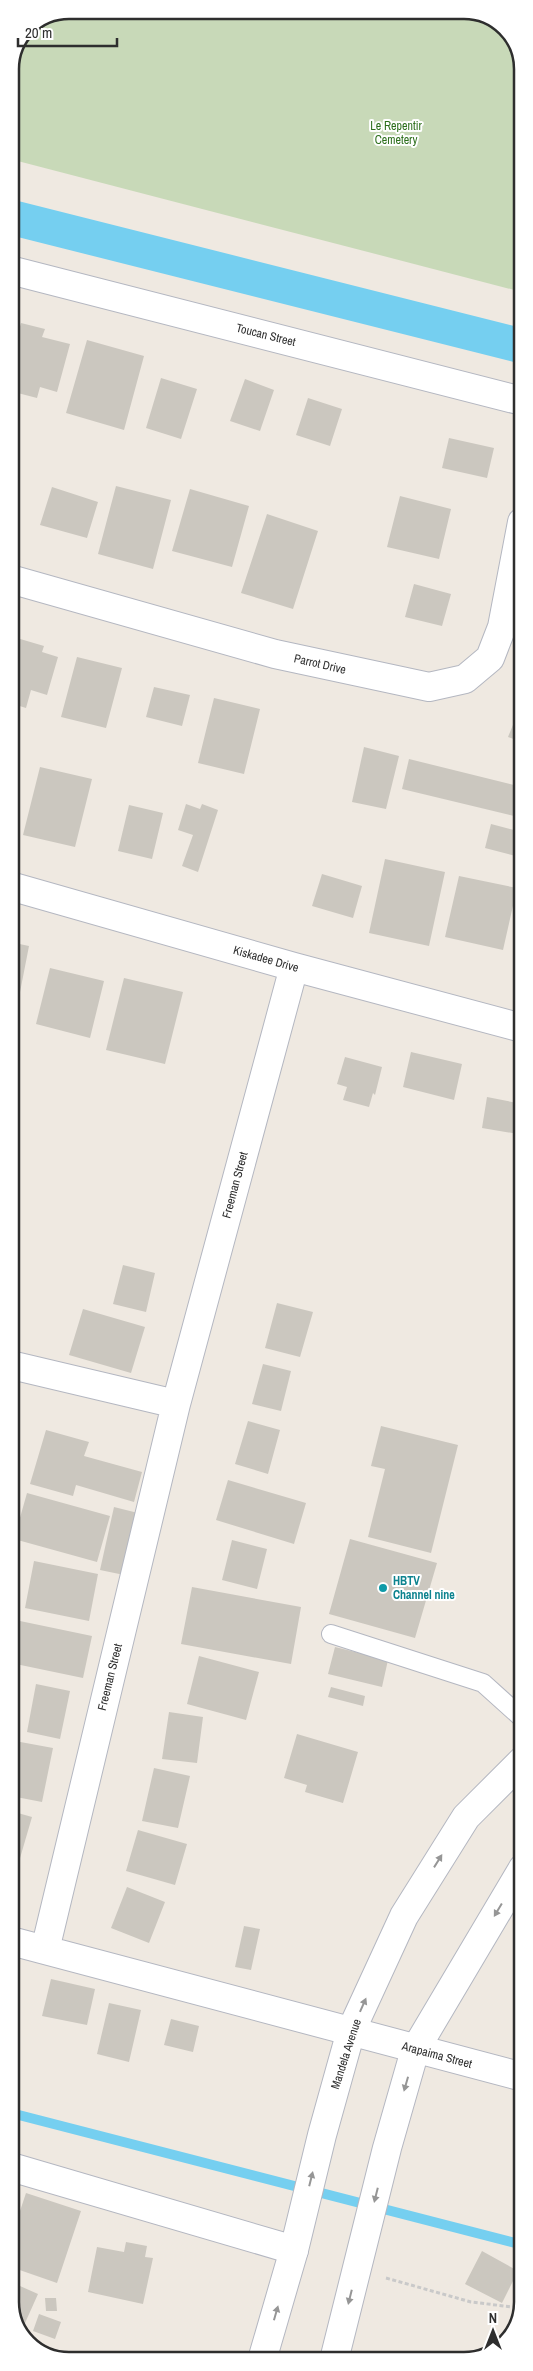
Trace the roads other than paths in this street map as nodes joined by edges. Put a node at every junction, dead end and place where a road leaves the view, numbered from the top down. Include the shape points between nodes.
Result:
1 (19, 272) edge
2 (514, 398) edge
3 (514, 564) edge
4 (19, 582) edge
5 (19, 889) edge
6 (294, 967) junction
7 (514, 1026) edge
8 (19, 1368) edge
9 (176, 1404) junction
10 (331, 1634) dead end
11 (514, 1711) edge
12 (514, 1769) edge
13 (514, 1883) edge
14 (19, 1943) edge
15 (45, 1950) junction
16 (351, 2031) junction
17 (415, 2050) junction
18 (514, 2075) edge
19 (19, 2169) edge
20 (297, 2237) junction
21 (264, 2352) edge
22 (336, 2352) edge

1 - 2 street, Toucan Street
3 - 4 street, Parrot Drive via 502,627 490,658 465,679 429,686 276,654
5 - 6 street, Kiskadee Drive
6 - 7 street, Kiskadee Drive
6 - 9 street, Freeman Street
8 - 9 street
9 - 15 street, Freeman Street
10 - 11 lane via 483,1682
16 -> 12 street, Mandela Avenue via 404,1916 424,1883 466,1818
13 -> 17 street
14 - 15 street
15 - 16 street
16 - 17 street, Arapaima Street
20 -> 16 street, Mandela Avenue
17 - 18 street, Arapaima Street
17 -> 22 street
19 - 20 street
21 -> 20 street, Mandela Avenue

